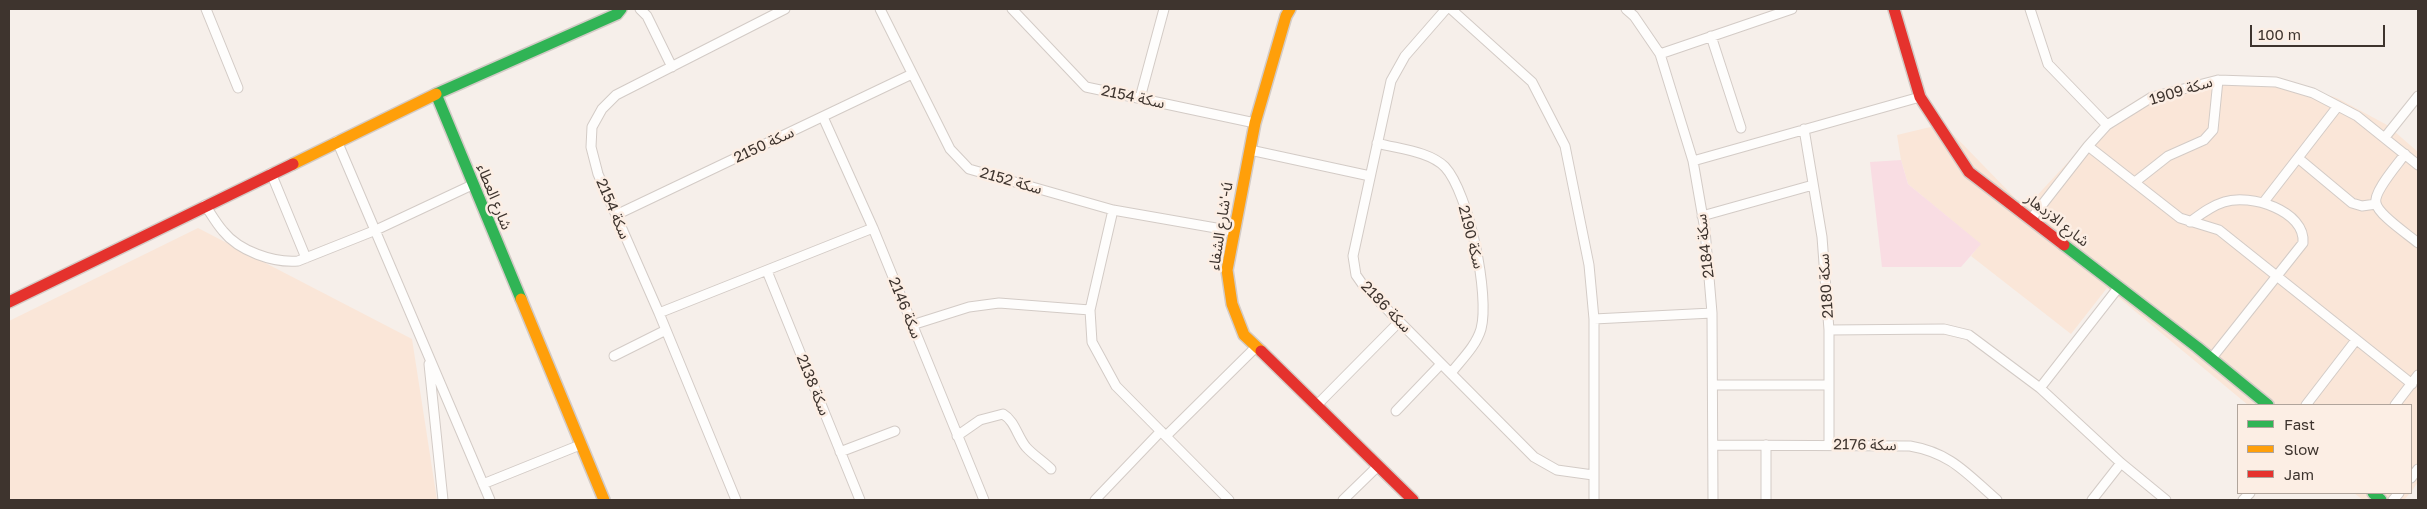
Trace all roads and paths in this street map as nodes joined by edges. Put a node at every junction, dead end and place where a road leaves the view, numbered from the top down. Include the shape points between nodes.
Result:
1 (206, 9) edge
2 (621, 9) edge
3 (640, 9) edge
4 (784, 9) edge
5 (880, 9) edge
6 (1012, 9) edge
7 (1164, 9) edge
8 (1290, 9) edge
9 (1446, 9) edge
10 (1451, 9) edge
11 (1626, 9) edge
12 (1792, 9) edge
13 (1894, 9) edge
14 (2030, 9) edge
15 (1762, 13) edge
16 (1711, 36) junction
17 (1660, 54) junction
18 (672, 67) junction
19 (912, 74) junction
20 (2218, 80) junction
21 (238, 88) dead end
22 (436, 94) junction
23 (2418, 96) edge
24 (1920, 97) junction
25 (1140, 98) junction
26 (2338, 106) junction
27 (823, 117) junction
28 (1255, 123) junction
29 (2107, 125) junction
30 (1741, 128) dead end
31 (1804, 129) junction
32 (2386, 136) junction
33 (338, 141) junction
34 (1377, 143) junction
35 (2088, 146) junction
36 (1250, 150) junction
37 (2405, 154) junction
38 (2298, 158) junction
39 (1693, 160) junction
40 (2418, 164) edge
41 (271, 173) junction
42 (1370, 176) junction
43 (2135, 182) junction
44 (472, 185) junction
45 (1813, 185) junction
46 (2263, 203) junction
47 (2376, 204) junction
48 (204, 205) junction
49 (1113, 210) junction
50 (616, 215) junction
51 (1702, 216) junction
52 (2031, 219) junction
53 (2190, 222) junction
54 (873, 228) junction
55 (376, 230) junction
56 (1233, 231) junction
57 (2418, 243) edge
58 (306, 258) junction
59 (767, 270) junction
60 (2276, 277) junction
61 (2118, 288) junction
62 (9, 302) edge
63 (1090, 310) junction
64 (659, 313) junction
65 (1712, 313) junction
66 (1594, 319) junction
67 (1399, 322) junction
68 (912, 325) junction
69 (666, 330) junction
70 (1829, 330) junction
71 (2356, 340) junction
72 (1256, 347) junction
73 (428, 355) junction
74 (614, 356) dead end
75 (2211, 358) junction
76 (1441, 364) junction
77 (1451, 373) junction
78 (2418, 375) edge
79 (2412, 384) junction
80 (1714, 385) junction
81 (1829, 385) junction
82 (2040, 388) junction
83 (2267, 404) edge
84 (2307, 404) edge
85 (2396, 404) edge
86 (1316, 406) junction
87 (1396, 411) dead end
88 (895, 431) dead end
89 (1163, 434) junction
90 (957, 436) junction
91 (580, 445) junction
92 (1714, 445) junction
93 (1766, 445) junction
94 (1829, 445) junction
95 (840, 452) junction
96 (2121, 463) junction
97 (1378, 466) junction
98 (1051, 468) dead end
99 (1593, 475) junction
100 (483, 484) junction
101 (442, 500) edge
102 (490, 500) edge
103 (604, 500) edge
104 (736, 500) edge
105 (860, 500) edge
106 (984, 500) edge
107 (1095, 500) edge
108 (1229, 500) edge
109 (1343, 500) edge
110 (1413, 500) edge
111 (1594, 500) edge
112 (1713, 500) edge
113 (1766, 500) edge
114 (1997, 500) edge
115 (2092, 500) edge
116 (2166, 500) edge

1 - 21 street
2 - 22 street via 617,14
3 - 18 street via 647,16
4 - 18 street, سكة 2154
5 - 19 street, سكة 2152
6 - 25 street, سكة 2154 via 1086,87
7 - 25 street
8 - 28 street, شارع الشفاء'-ú
9 - 34 street, سكة 2186 via 1404,56 1395,72
10 - 66 street via 1532,82 1566,146 1589,265
11 - 17 street, سكة 2184
12 - 15 street
13 - 24 street, شارع الازدهار
14 - 29 street via 2048,64
15 - 16 street
16 - 17 street
16 - 30 street
17 - 39 street, سكة 2184
18 - 50 street, سكة 2154 via 616,95 602,109 592,127 591,147 598,174
19 - 27 street, سكة 2150
19 - 49 street, سكة 2152 via 950,149 969,169
20 - 26 street, سكة 1909 via 2276,82
20 - 29 street, سكة 1909 via 2152,97
20 - 43 street via 2213,130 2204,140 2168,156
22 - 33 street
22 - 44 street, شارع العطاء
23 - 32 street
24 - 31 street
24 - 52 street, شارع الازدهار via 1969,172
25 - 28 street, سكة 2154
26 - 32 street, سكة 1909
26 - 38 street
27 - 50 street, سكة 2150
27 - 54 street, سكة 2146
28 - 36 street, شارع الشفاء'-ú
29 - 35 street, سكة 1909
31 - 39 street
31 - 45 street, سكة 2180
32 - 37 street, سكة 1909
33 - 41 street
33 - 55 street
34 - 42 street, سكة 2186
34 - 77 street, سكة 2190 via 1430,157 1444,166 1469,218 1484,316 1474,344
35 - 43 street
35 - 52 street, سكة 1909
36 - 42 street
36 - 56 street, شارع الشفاء'-ú
37 - 40 street, سكة 1909
37 - 47 street via 2377,194
38 - 46 street
38 - 47 street via 2352,203 2362,206
39 - 51 street, سكة 2184
41 - 48 street
41 - 58 street
42 - 67 street, سكة 2186 via 1353,256 1354,268 1363,285
43 - 53 street via 2180,218
44 - 55 street
44 - 91 street, شارع العطاء
45 - 51 street
45 - 70 street, سكة 2180 via 1822,237
46 - 53 street via 2225,201
46 - 60 street via 2276,207 2301,228 2304,236 2303,243
47 - 57 street
48 - 58 street via 224,233 246,248 272,260 287,262
48 - 62 street
49 - 56 street, سكة 2152
49 - 63 street
50 - 64 street, سكة 2154
51 - 65 street, سكة 2184
52 - 61 street, شارع الازدهار
53 - 60 street via 2219,230
54 - 59 street
54 - 68 street, سكة 2146
55 - 58 street
55 - 73 street
56 - 72 street, شارع الشفاء'-ú via 1227,270 1232,304 1244,335
59 - 64 street
59 - 95 street, سكة 2138
60 - 71 street
60 - 75 street
61 - 75 street, شارع الازدهار
61 - 82 street
63 - 68 street via 999,303 969,307
63 - 89 street via 1092,342 1116,386
64 - 69 street, سكة 2154
65 - 66 street
65 - 80 street, سكة 2184
66 - 99 street
67 - 76 street, سكة 2186
67 - 86 street
68 - 90 street, سكة 2146
69 - 74 street
69 - 104 street, سكة 2154
70 - 81 street, سكة 2180
70 - 82 street via 1944,329 1970,335
71 - 79 street
71 - 84 street
72 - 86 street, شارع الشفاء'-ú
72 - 89 street
73 - 100 street
73 - 101 street
75 - 83 street, شارع الازدهار
76 - 77 street, سكة 2186
76 - 87 street
77 - 99 street, سكة 2186 via 1539,461 1557,470
78 - 79 street
79 - 85 street
80 - 81 street
80 - 92 street, سكة 2184
81 - 94 street, سكة 2180
82 - 96 street
86 - 97 street, شارع الشفاء'-ú
88 - 95 street
89 - 107 street
89 - 108 street
90 - 98 street via 980,420 1003,414 1012,419 1016,433 1027,448
90 - 106 street, سكة 2146
91 - 100 street
91 - 103 street, شارع العطاء
92 - 93 street, سكة 2176
92 - 112 street, سكة 2184
93 - 94 street, سكة 2176
93 - 113 street
94 - 114 street, سكة 2176 via 1910,446 1931,450 1953,461
95 - 105 street, سكة 2138
96 - 115 street
96 - 116 street
97 - 109 street
97 - 110 street, شارع الشفاء'-ú
99 - 111 street
100 - 102 street

